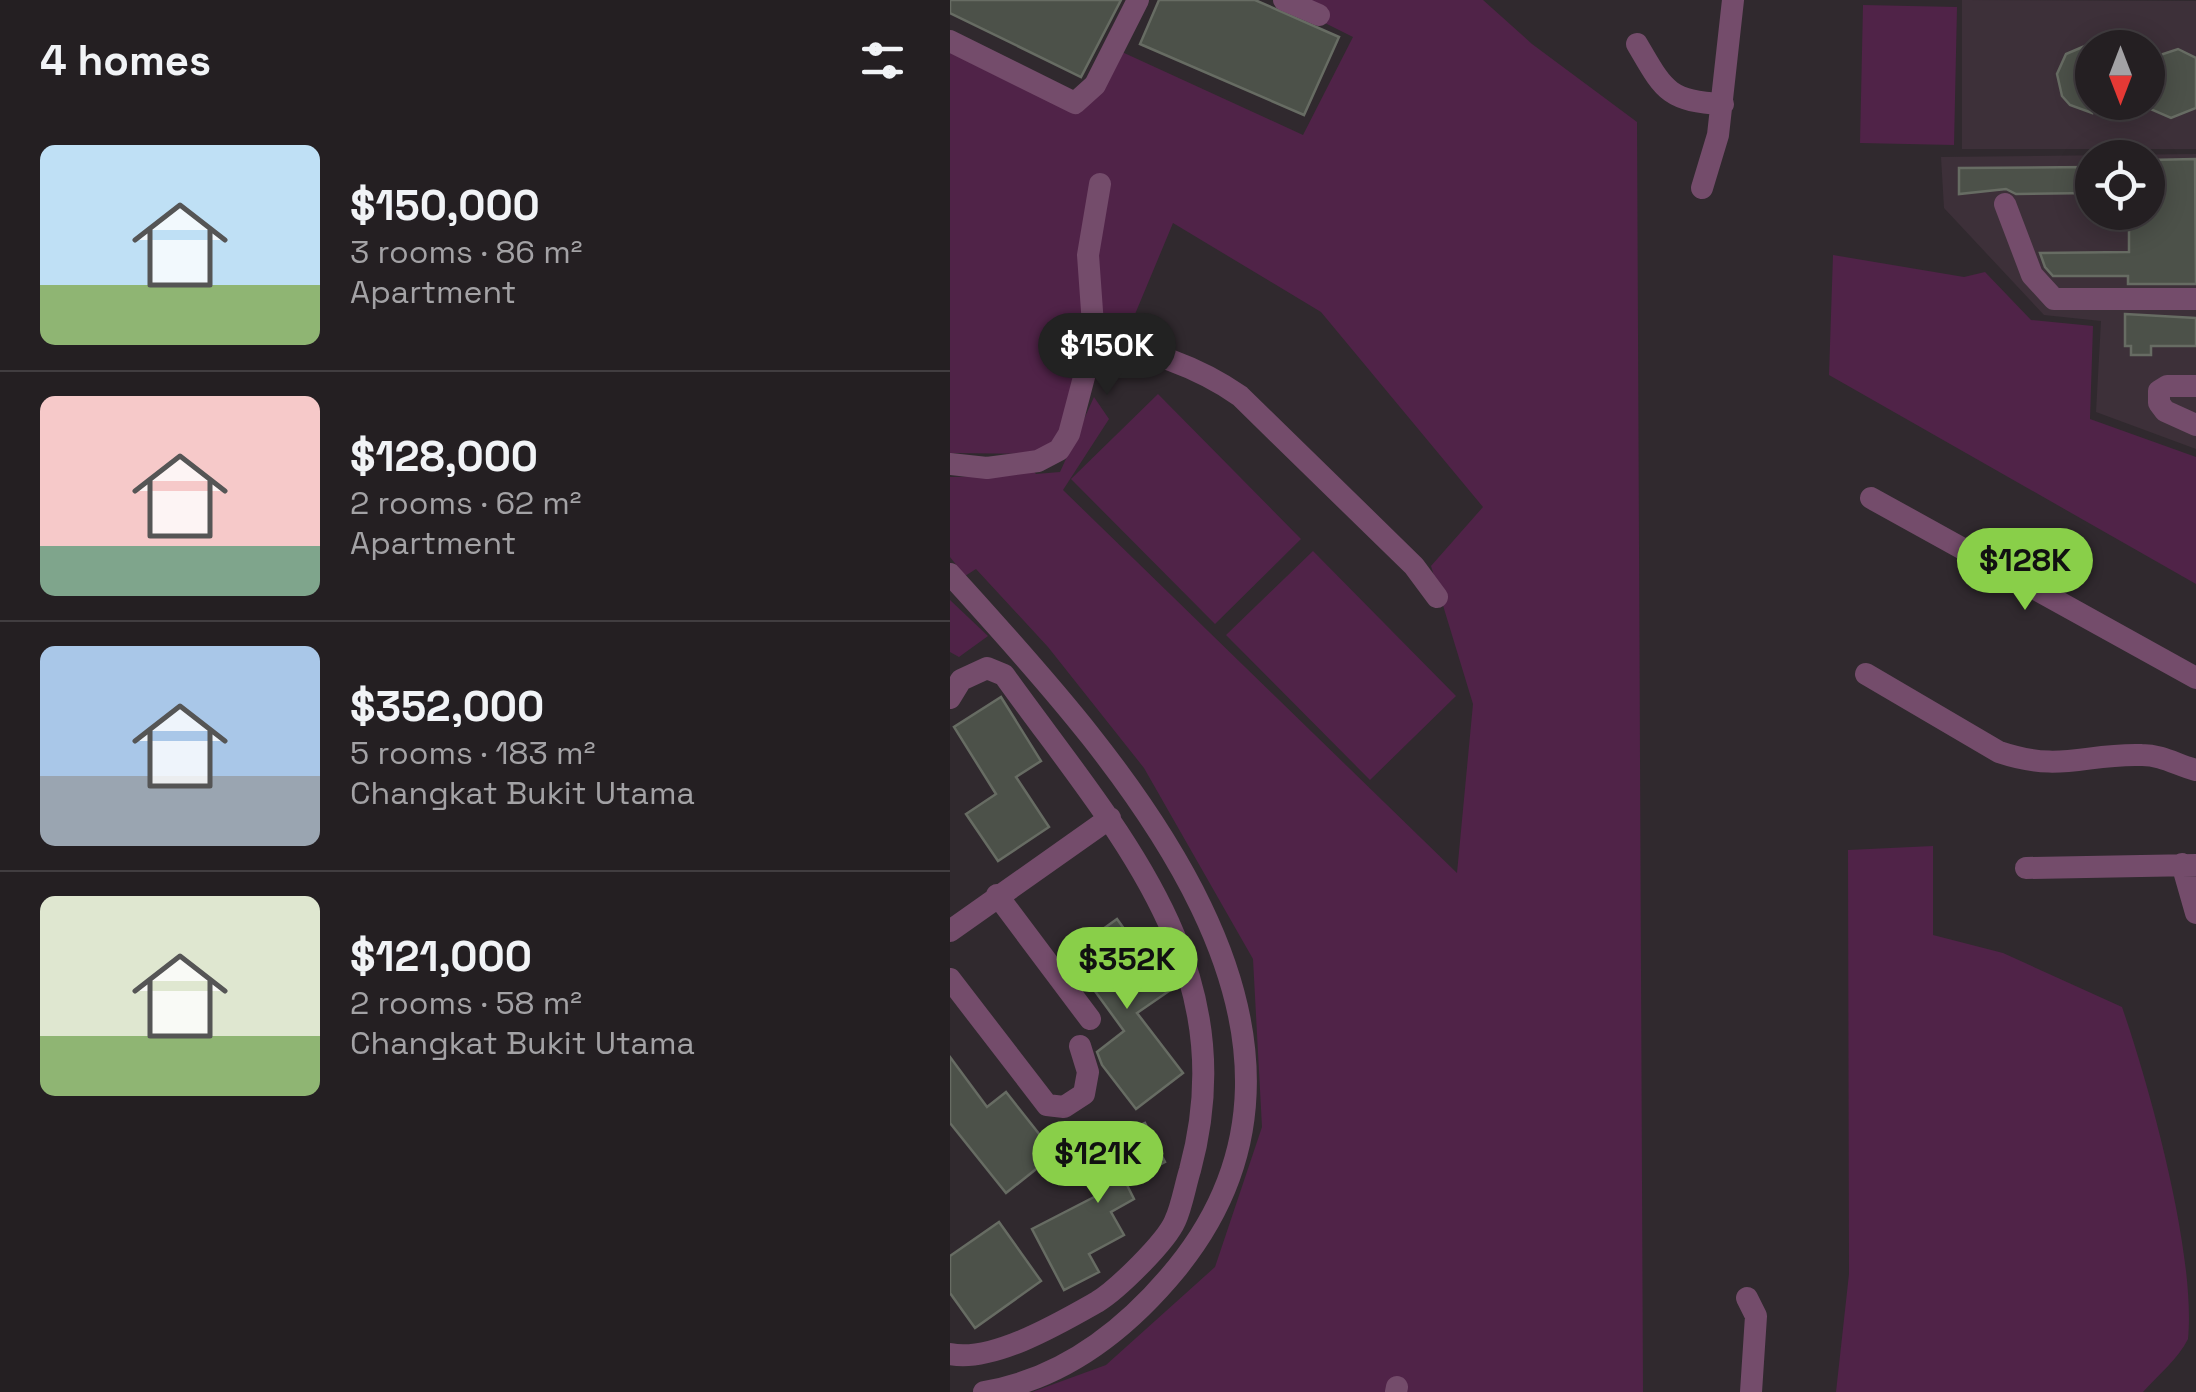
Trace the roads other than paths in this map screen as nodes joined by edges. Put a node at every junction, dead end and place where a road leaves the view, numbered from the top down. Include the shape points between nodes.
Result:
1 (1138, 0) edge
2 (1284, 0) edge
3 (1733, 0) edge
4 (1319, 14) dead end
5 (950, 41) edge
6 (1637, 44) dead end
7 (1723, 104) junction
8 (1100, 184) dead end
9 (1702, 188) dead end
10 (2004, 204) dead end
11 (2196, 299) edge
12 (1094, 339) junction
13 (2196, 386) edge
14 (2196, 424) edge
15 (950, 464) edge
16 (1871, 498) dead end
17 (950, 574) edge
18 (1437, 598) dead end
19 (1866, 674) dead end
20 (2196, 678) edge
21 (950, 698) edge
22 (2196, 770) edge
23 (1110, 818) junction
24 (2189, 864) edge
25 (2026, 868) dead end
26 (998, 895) junction
27 (2196, 913) edge
28 (950, 930) edge
29 (950, 978) edge
30 (1090, 1019) dead end
31 (1080, 1046) dead end
32 (1198, 1123) junction
33 (1242, 1128) junction
34 (1746, 1298) dead end
35 (950, 1354) edge
36 (984, 1392) edge
37 (1751, 1392) edge

1 - 5 street via 1095,85 1075,103
2 - 4 street
3 - 7 street
6 - 7 street via 1664,91 1690,102
7 - 9 street
8 - 12 street via 1088,255
10 - 11 street via 2032,275 2054,299
12 - 15 street via 1060,450 1038,462
12 - 18 street via 1172,360 1240,396 1414,566
13 - 14 street via 2167,386 2159,403
16 - 20 street
17 - 33 street via 1103,746 1198,902 1234,995 1245,1082
19 - 22 street via 2021,760 2056,764 2145,755
21 - 23 street via 960,680 986,668 1004,675
23 - 26 street
23 - 32 street via 1144,868 1184,957 1206,1045
24 - 25 street
24 - 27 street
26 - 28 street
26 - 30 street
29 - 31 street via 1047,1104 1064,1107 1084,1094 1088,1072
32 - 33 street
32 - 35 street via 1175,1224 1110,1294 1056,1326 975,1356
33 - 36 street via 1224,1198 1198,1242 1122,1328 1070,1363 1012,1388
34 - 37 street via 1756,1316

